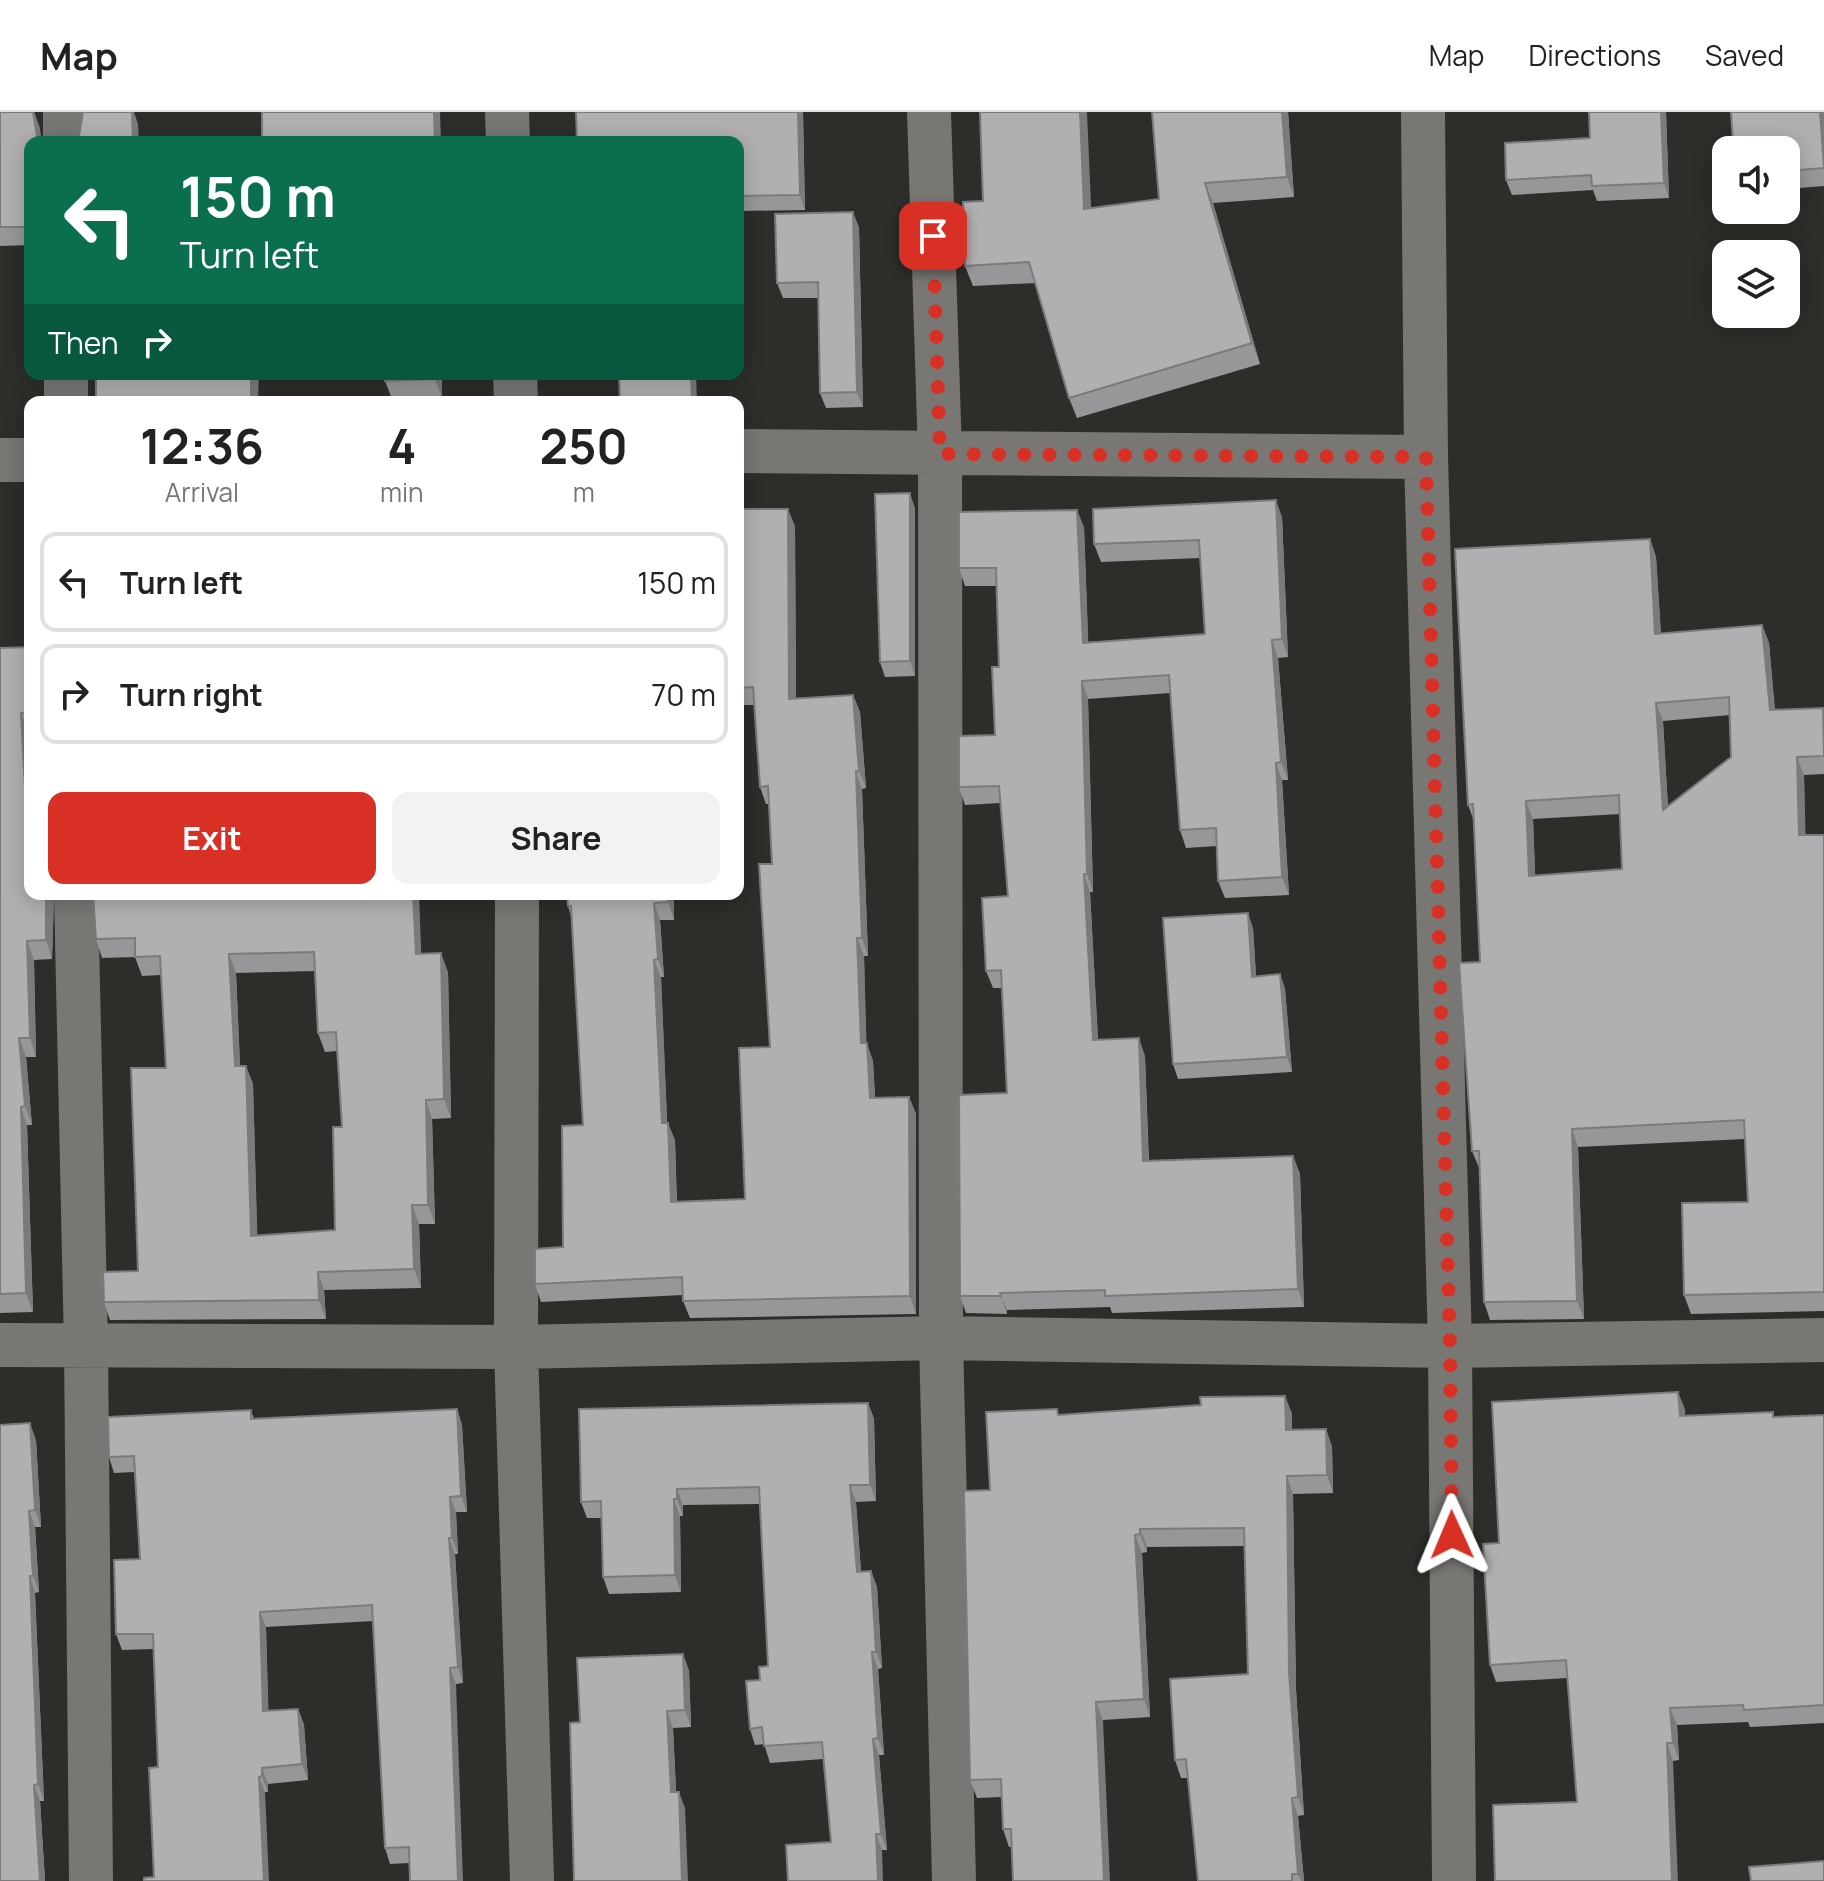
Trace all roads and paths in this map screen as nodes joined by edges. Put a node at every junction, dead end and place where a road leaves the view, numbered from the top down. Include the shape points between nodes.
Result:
1 (65, 112) edge
2 (507, 112) edge
3 (929, 112) edge
4 (1423, 112) edge
5 (65, 136) edge
6 (508, 136) edge
7 (744, 451) edge
8 (940, 454) junction
9 (1426, 457) junction
10 (0, 460) edge
11 (24, 460) edge
12 (76, 900) edge
13 (517, 900) edge
14 (941, 1338) junction
15 (1824, 1340) edge
16 (0, 1345) edge
17 (86, 1345) junction
18 (1450, 1346) junction
19 (516, 1347) junction
20 (91, 1881) edge
21 (532, 1881) edge
22 (954, 1881) edge
23 (1454, 1881) edge

1 - 5 street
2 - 6 street
3 - 8 street
4 - 9 street
7 - 8 street
8 - 9 street
8 - 14 street
9 - 18 street
10 - 11 street
12 - 17 street
13 - 19 street
14 - 18 street
14 - 19 street
14 - 22 street
15 - 18 street
16 - 17 street
17 - 19 street
17 - 20 street
18 - 23 street
19 - 21 street

